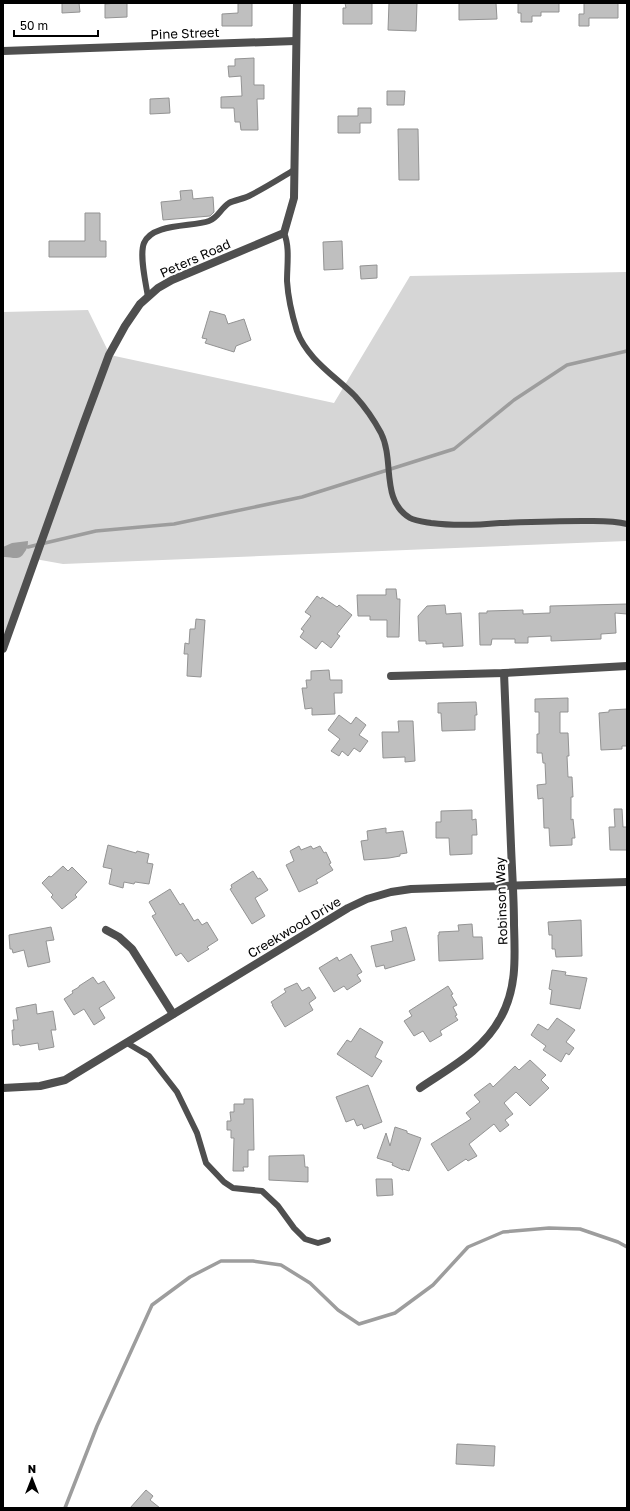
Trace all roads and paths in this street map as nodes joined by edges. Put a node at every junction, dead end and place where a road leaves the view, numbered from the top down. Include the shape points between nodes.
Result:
1 (297, 3) edge
2 (295, 41) junction
3 (3, 51) edge
4 (294, 170) junction
5 (284, 233) junction
6 (148, 297) junction
7 (627, 524) edge
8 (3, 649) edge
9 (627, 666) edge
10 (504, 673) junction
11 (391, 676) dead end
12 (627, 882) edge
13 (513, 886) junction
14 (106, 930) dead end
15 (173, 1014) junction
16 (127, 1043) junction
17 (3, 1088) edge
18 (420, 1088) dead end
19 (328, 1240) dead end

1 - 2 street
2 - 3 street, Pine Street
2 - 4 street
4 - 5 street via 294,198
4 - 6 lane via 247,197 230,202 209,221 154,232 144,242 143,257
5 - 6 street, Peters Road via 172,280
5 - 7 lane via 287,239 287,283 292,316 298,333 309,351 355,396 381,433 386,447 392,497 403,512 411,518 432,523 473,525 616,521
6 - 8 street, Peters Road via 125,326 110,355
9 - 10 street
10 - 11 street
10 - 13 street, Robinson Way
12 - 13 street, Creekwood Drive
13 - 15 street, Creekwood Drive via 411,889 367,900 336,915
13 - 18 street, Robinson Way via 515,969 513,986 506,1006 489,1037 469,1055
14 - 15 street via 119,937 132,949
15 - 16 street, Creekwood Drive
16 - 17 street, Creekwood Drive via 65,1080 40,1086
16 - 19 lane via 149,1056 177,1092 197,1133 206,1162 224,1182 233,1188 262,1191 305,1239 318,1243

